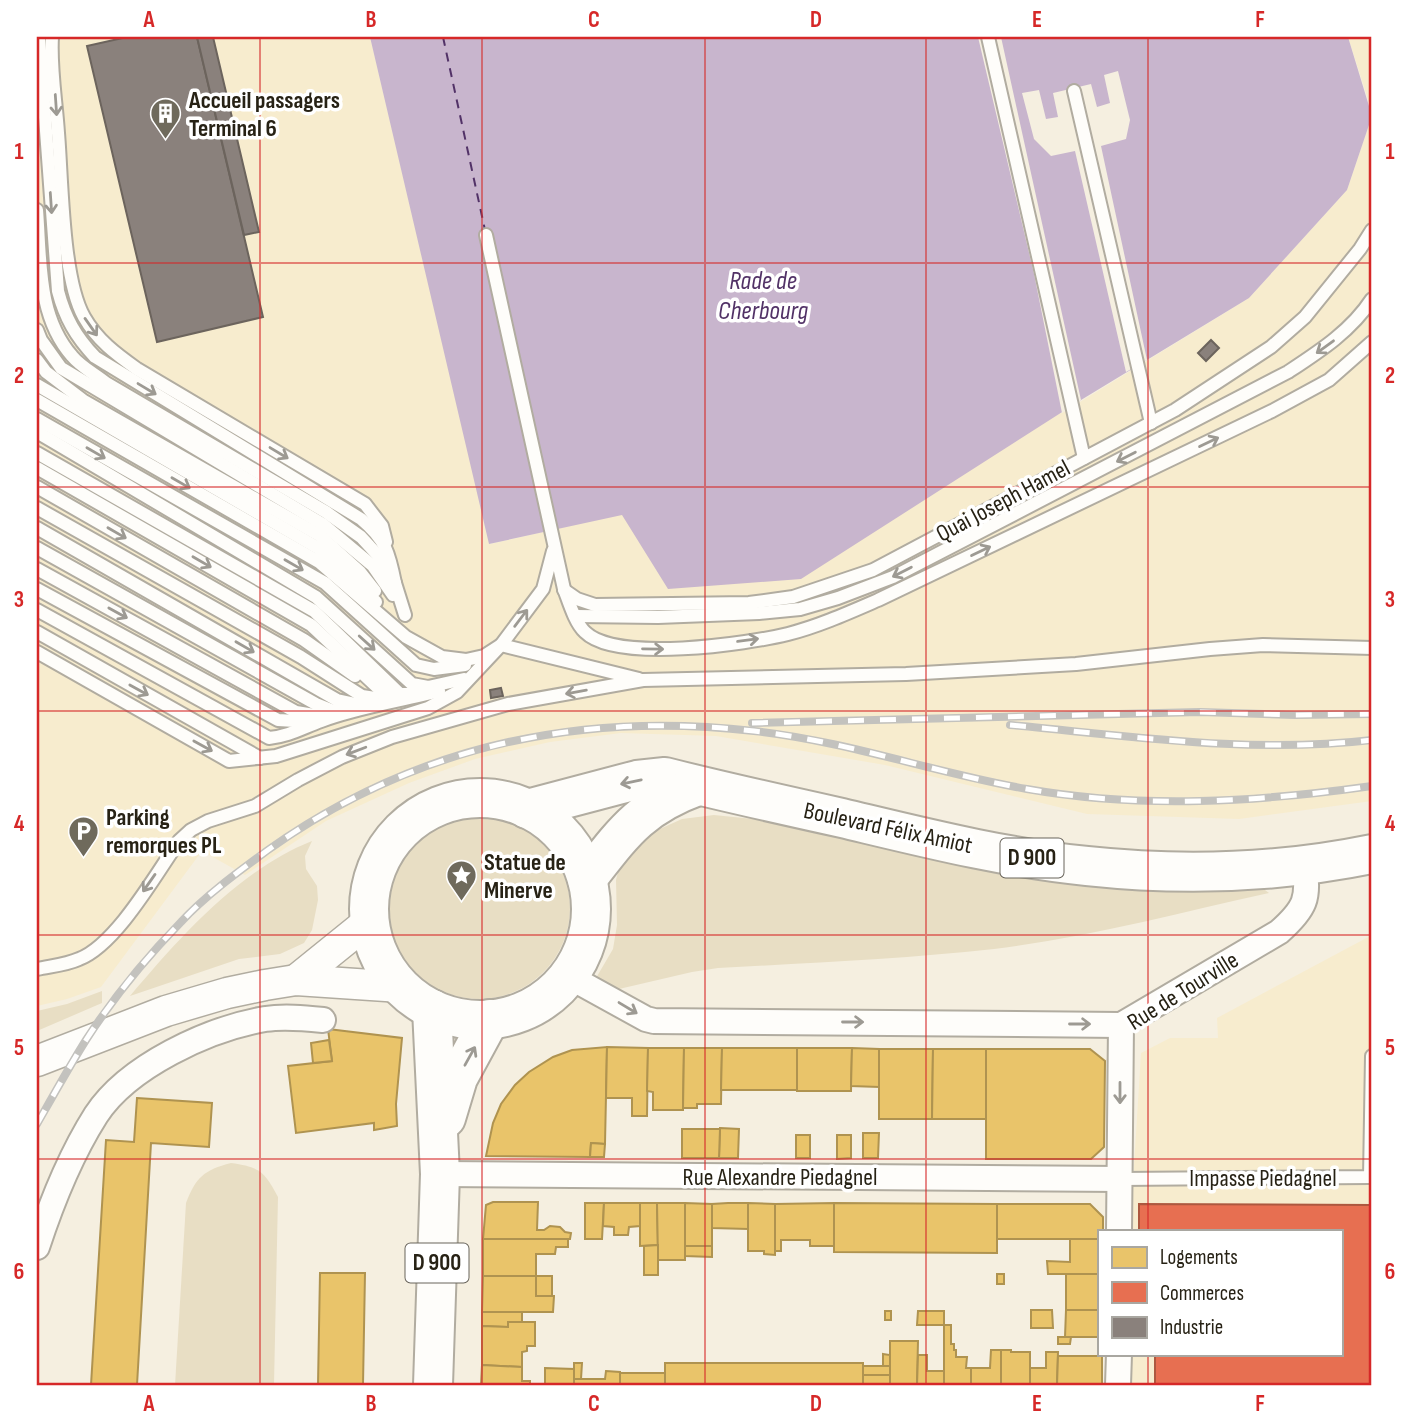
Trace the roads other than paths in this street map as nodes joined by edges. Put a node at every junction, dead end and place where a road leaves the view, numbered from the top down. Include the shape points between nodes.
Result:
1 (39, 37) edge
2 (52, 37) edge
3 (988, 37) edge
4 (1074, 90) dead end
5 (37, 210) edge
6 (1372, 230) edge
7 (486, 235) dead end
8 (1372, 299) edge
9 (37, 330) edge
10 (1372, 342) edge
11 (37, 360) edge
12 (37, 384) edge
13 (37, 400) edge
14 (37, 419) edge
15 (1151, 423) junction
16 (37, 432) edge
17 (37, 453) edge
18 (1084, 458) junction
19 (37, 468) edge
20 (37, 487) edge
21 (37, 508) edge
22 (323, 524) junction
23 (37, 528) edge
24 (552, 539) junction
25 (37, 548) edge
26 (388, 549) junction
27 (37, 569) edge
28 (395, 583) junction
29 (37, 589) edge
30 (564, 589) junction
31 (37, 610) edge
32 (405, 615) junction
33 (576, 616) junction
34 (37, 632) edge
35 (406, 637) junction
36 (500, 645) junction
37 (1372, 648) edge
38 (430, 650) junction
39 (37, 652) edge
40 (481, 663) junction
41 (464, 679) junction
42 (643, 680) junction
43 (438, 692) junction
44 (389, 702) junction
45 (365, 710) junction
46 (344, 715) junction
47 (321, 721) junction
48 (260, 758) junction
49 (698, 786) junction
50 (527, 809) junction
51 (1372, 854) edge
52 (1304, 865) junction
53 (587, 879) junction
54 (369, 921) junction
55 (37, 969) edge
56 (569, 976) junction
57 (296, 979) junction
58 (401, 987) junction
59 (432, 1009) junction
60 (490, 1019) junction
61 (323, 1020) dead end
62 (1121, 1025) junction
63 (1372, 1056) edge
64 (37, 1061) edge
65 (440, 1157) junction
66 (1120, 1180) junction
67 (1119, 1230) edge
68 (37, 1247) edge
69 (1119, 1356) edge
70 (433, 1385) edge
71 (1118, 1385) edge

1 -> 22 lane via 58,291 79,340 95,357
2 -> 26 lane via 68,253 83,316 104,344 137,369 365,504 382,526
3 - 18 lane
4 - 15 lane
5 - 22 lane via 44,298 57,336 74,358
6 - 15 lane, Quai Joseph Hamel via 1305,317 1271,347
7 - 24 lane
8 -> 33 lane via 1331,344 1288,372 892,577 800,609 659,617
9 - 22 lane via 61,368 74,378
33 -> 10 lane via 583,631 605,643 653,650 786,635 816,626 1272,411 1329,380
11 - 22 lane via 84,401
12 - 22 lane
13 -> 35 lane via 319,562
14 -> 40 lane via 325,583 416,665 434,669
15 - 18 lane, Quai Joseph Hamel
16 -> 41 lane via 316,597 412,684 428,687
17 - 43 lane via 314,611 400,694
18 - 30 lane, Quai Joseph Hamel via 873,570 793,597 749,603 612,607 578,599
19 -> 44 lane via 311,625
20 -> 44 lane via 304,640
21 - 44 lane via 362,696
22 - 26 lane via 361,519
22 - 28 lane via 376,551
22 - 32 lane via 373,566
22 - 35 lane
23 -> 44 lane via 337,700 352,705
24 - 30 lane
36 -> 24 lane via 543,589
25 - 45 lane via 316,704 331,710
26 - 28 lane
27 -> 46 lane via 286,706 322,718
28 - 32 lane
29 - 47 lane via 278,720
30 - 33 lane
31 - 47 lane via 269,738 299,732
32 - 38 lane
34 -> 48 lane
35 - 38 lane
36 - 40 lane
36 - 42 lane
37 - 42 lane via 1263,645 998,669
38 - 40 lane via 453,660
39 -> 48 lane via 229,761
40 - 41 lane
40 - 48 lane via 457,692 428,708
41 - 43 lane
42 -> 55 lane via 465,715 342,757 255,806 191,830 118,928 80,959
43 - 44 lane
44 - 45 lane
45 - 46 lane
46 - 47 lane
49 -> 50 main road, Boulevard Félix Amiot / D 900 via 666,777 637,780
49 - 52 main road, Boulevard Félix Amiot / D 900 via 895,831 1084,866 1191,872
49 - 53 main road via 654,806 630,825
50 - 53 main road via 565,837
50 - 54 main road via 503,800 473,798 444,804 417,817 382,857 370,895
51 - 52 main road, Boulevard Félix Amiot / D 900
52 - 62 street, Rue de Tourville via 1305,900 1279,932
53 - 56 main road via 589,929
54 - 57 street
54 - 58 main road via 379,956
56 - 60 main road via 534,1006
56 -> 62 street via 654,1021
57 - 58 street
57 - 64 street via 166,1011
58 - 59 main road
59 - 60 main road via 454,1017
59 - 65 main road, D 900
65 -> 60 main road, D 900 via 458,1078
61 - 68 street via 265,1019 211,1035 169,1053 130,1078 97,1113 71,1159
62 -> 66 street, Rue de Tourville
63 - 66 lane, Impasse Piedagnel via 1370,1177
65 - 66 street, Rue Alexandre Piedagnel
65 - 70 main road, D 900
66 - 67 street, Rue de Tourville
69 - 71 street

